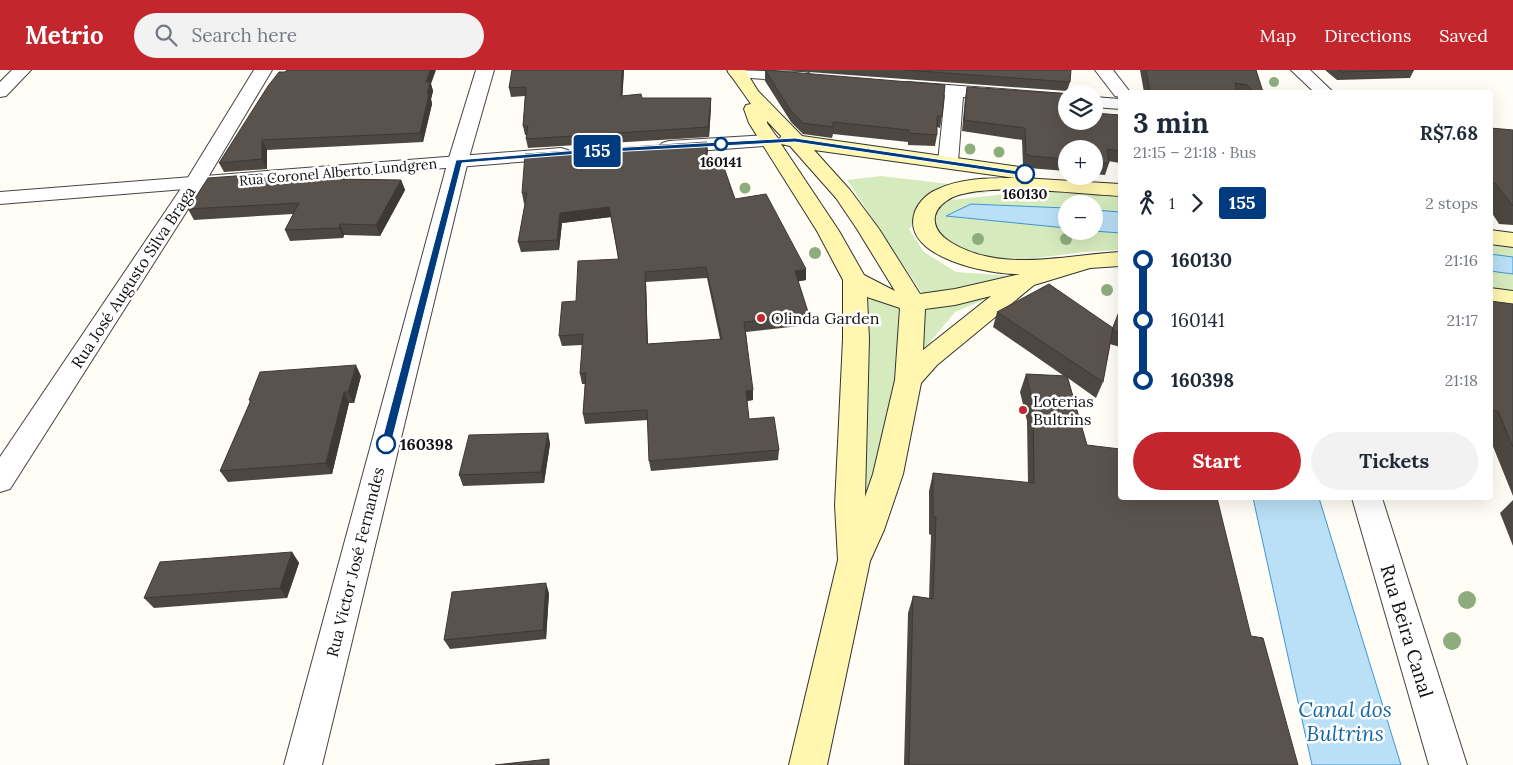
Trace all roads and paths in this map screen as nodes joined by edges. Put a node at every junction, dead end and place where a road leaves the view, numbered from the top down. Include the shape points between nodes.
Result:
1 (22, 70) edge
2 (263, 70) edge
3 (484, 70) edge
4 (1104, 70) edge
5 (1300, 70) edge
6 (737, 71) edge
7 (816, 78) edge
8 (895, 86) edge
9 (1119, 90) edge
10 (1322, 90) edge
11 (954, 91) junction
12 (0, 92) edge
13 (751, 94) junction
14 (1058, 99) edge
15 (1103, 103) edge
16 (1118, 104) edge
17 (795, 140) junction
18 (770, 141) junction
19 (648, 148) edge
20 (583, 152) edge
21 (458, 161) junction
22 (948, 162) junction
23 (194, 184) junction
24 (1118, 190) edge
25 (1118, 190) edge
26 (0, 198) edge
27 (1493, 237) edge
28 (1513, 240) edge
29 (1118, 259) edge
30 (1088, 261) junction
31 (855, 280) junction
32 (1026, 280) junction
33 (1493, 296) edge
34 (1513, 299) edge
35 (913, 301) junction
36 (908, 380) junction
37 (0, 481) edge
38 (1368, 500) edge
39 (854, 561) junction
40 (303, 765) edge
41 (808, 765) edge
42 (1448, 765) edge

1 - 12 street
2 - 23 street, Rua José Augusto Silva Braga
3 - 21 street, Rua Victor José Fernandes
4 - 9 street
5 - 10 street
6 - 7 street
6 - 13 main road
8 - 11 street
11 - 14 street
11 - 22 street
13 - 17 main road
13 - 18 main road via 754,116
15 - 16 street
17 - 18 main road
17 - 22 main road
17 - 35 main road via 848,201
18 - 19 street
18 - 31 main road via 828,231
20 - 21 street, Rua Coronel Alberto Lundgren
21 - 23 street, Rua Coronel Alberto Lundgren
21 - 40 street, Rua Victor José Fernandes
22 - 24 main road
23 - 26 street, Rua Coronel Alberto Lundgren
23 - 37 street, Rua José Augusto Silva Braga
25 - 30 main road via 980,187 946,193 932,202 926,211 925,228 930,237 950,252 978,264 1007,268
27 - 28 main road
29 - 30 main road
30 - 32 main road
31 - 35 main road via 874,291
31 - 39 main road via 850,505
32 - 35 main road via 959,295
32 - 36 main road via 934,354
33 - 34 main road
35 - 36 main road
36 - 39 main road via 888,474 869,530
38 - 42 street, Rua Beira Canal
39 - 41 main road

